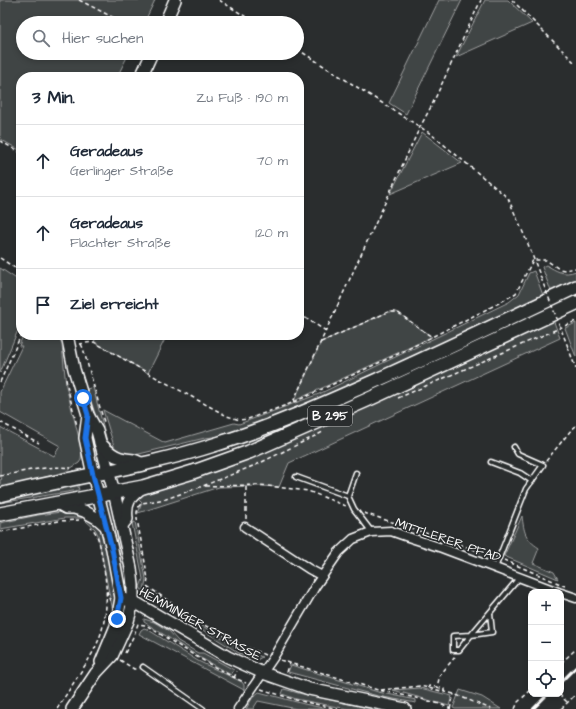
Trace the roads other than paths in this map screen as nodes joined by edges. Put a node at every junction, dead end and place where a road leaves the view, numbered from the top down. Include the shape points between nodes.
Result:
1 (175, 0) edge
2 (168, 16) edge
3 (148, 60) edge
4 (142, 72) edge
5 (576, 287) edge
6 (576, 303) edge
7 (71, 340) edge
8 (88, 415) junction
9 (100, 442) junction
10 (514, 447) dead end
11 (491, 462) dead end
12 (142, 464) junction
13 (109, 471) junction
14 (356, 473) dead end
15 (93, 475) junction
16 (296, 477) dead end
17 (532, 481) junction
18 (143, 487) junction
19 (114, 492) junction
20 (0, 495) edge
21 (99, 496) junction
22 (348, 496) junction
23 (57, 503) junction
24 (0, 514) edge
25 (122, 525) junction
26 (106, 526) junction
27 (245, 527) road end
28 (371, 532) junction
29 (495, 568) junction
30 (322, 576) junction
31 (519, 578) junction
32 (551, 589) edge
33 (564, 594) edge
34 (121, 598) junction
35 (576, 598) edge
36 (133, 602) junction
37 (490, 613) junction
38 (472, 635) junction
39 (143, 667) road end
40 (96, 673) junction
41 (263, 673) junction
42 (72, 709) edge
43 (204, 709) edge
44 (238, 709) edge
45 (405, 709) edge

1 - 2 main road
3 - 4 main road
5 - 12 main road, B 295 via 352,392 215,445
6 - 18 main road, B 295 via 249,452
7 - 8 main road via 74,369
8 - 9 main road
8 - 15 main road via 85,438
9 - 12 main road via 114,456 135,459
9 - 13 main road
10 - 17 lane via 518,454 543,464
11 - 17 lane via 520,473
12 - 13 main road, B 295
13 - 15 main road, B 295
13 - 19 main road
14 - 22 lane
15 - 20 main road, B 295
15 - 21 main road
16 - 22 lane
17 - 29 lane
18 - 19 main road, B 295
18 - 25 main road via 128,503 127,519
19 - 21 main road, B 295
19 - 25 main road
21 - 23 main road, B 295
21 - 26 main road
22 - 28 lane
23 - 24 main road, B 295
23 - 26 main road via 66,508 84,510
25 - 36 main road via 131,568
26 - 34 main road
27 - 30 street
28 - 29 street, MITTLERER PFAD via 391,531
28 - 30 street, MITTLERER PFAD via 353,539 339,552
29 - 31 street, MITTLERER PFAD
30 - 41 street, MITTLERER PFAD
31 - 32 street, MITTLERER PFAD
31 - 37 lane
33 - 35 street, MITTLERER PFAD
34 - 36 main road, HEMMINGER STRASSE
34 - 40 main road via 116,626
36 - 40 main road via 128,621 112,656
36 - 41 main road, HEMMINGER STRASSE via 232,659
37 - 38 lane
37 - 38 lane via 492,632
38 - 38 lane via 453,636 453,650 460,650
39 - 43 lane
40 - 42 main road
41 - 44 street, MITTLERER PFAD
41 - 45 main road, HEMMINGER STRASSE via 309,689

